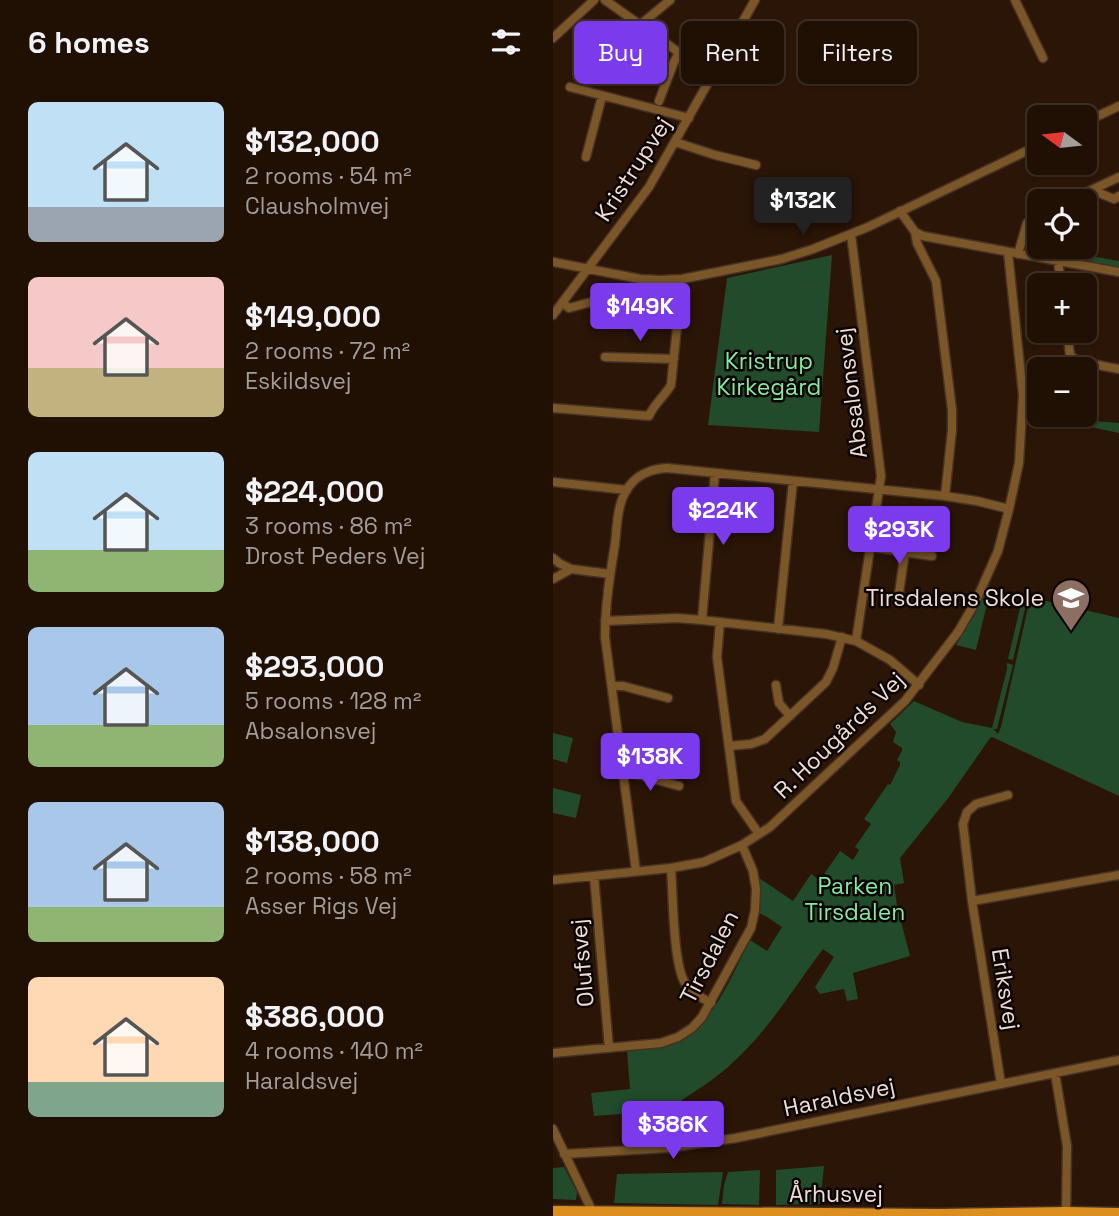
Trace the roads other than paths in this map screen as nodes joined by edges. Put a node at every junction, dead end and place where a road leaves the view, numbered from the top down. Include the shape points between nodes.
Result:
1 (594, 0) edge
2 (605, 0) edge
3 (670, 0) edge
4 (754, 0) edge
5 (1015, 0) edge
6 (635, 21) edge
7 (646, 21) edge
8 (742, 21) edge
9 (553, 38) edge
10 (667, 44) edge
11 (679, 53) joint
12 (1043, 58) dead end
13 (708, 84) edge
14 (570, 87) dead end
15 (602, 96) junction
16 (659, 101) dead end
17 (1119, 106) edge
18 (1097, 116) edge
19 (689, 118) junction
20 (675, 142) junction
21 (1027, 151) edge
22 (586, 157) dead end
23 (756, 165) dead end
24 (1116, 181) edge
25 (1095, 189) edge
26 (1097, 192) edge
27 (1119, 196) edge
28 (900, 211) junction
29 (1027, 223) edge
30 (915, 232) junction
31 (851, 234) junction
32 (1008, 252) junction
33 (1018, 254) junction
34 (1058, 261) junction
35 (553, 262) edge
36 (588, 268) junction
37 (1119, 272) edge
38 (1060, 273) edge
39 (640, 279) junction
40 (682, 279) junction
41 (563, 303) junction
42 (554, 312) edge
43 (1068, 343) edge
44 (605, 357) dead end
45 (674, 359) junction
46 (1119, 369) edge
47 (553, 408) edge
48 (715, 472) junction
49 (793, 481) junction
50 (553, 482) edge
51 (880, 489) junction
52 (627, 490) junction
53 (945, 496) junction
54 (1009, 509) junction
55 (871, 547) junction
56 (905, 552) junction
57 (932, 556) dead end
58 (553, 558) edge
59 (571, 569) junction
60 (610, 574) junction
61 (553, 579) edge
62 (898, 600) dead end
63 (702, 620) junction
64 (605, 621) junction
65 (720, 622) junction
66 (778, 629) junction
67 (842, 637) junction
68 (856, 641) junction
69 (776, 685) dead end
70 (919, 685) junction
71 (612, 686) junction
72 (668, 698) dead end
73 (790, 716) junction
74 (729, 746) junction
75 (623, 773) junction
76 (680, 786) dead end
77 (1008, 795) dead end
78 (759, 834) junction
79 (743, 845) junction
80 (670, 868) junction
81 (636, 871) junction
82 (1119, 875) edge
83 (594, 876) junction
84 (553, 880) edge
85 (972, 901) junction
86 (711, 1003) junction
87 (609, 1048) junction
88 (553, 1052) edge
89 (1119, 1060) edge
90 (1055, 1073) junction
91 (1001, 1084) junction
92 (553, 1129) edge
93 (564, 1154) junction
94 (553, 1212) edge
95 (1119, 1213) edge
96 (594, 1214) edge
97 (1066, 1214) edge
98 (757, 1215) edge
99 (882, 1215) edge

1 - 9 street
2 - 6 street
3 - 7 street
4 - 8 street, Kristrupvej
5 - 12 street
10 - 11 street
11 - 16 street
13 - 19 street, Kristrupvej
14 - 15 street
15 - 19 street
15 - 22 street
17 - 18 street
19 - 20 street, Kristrupvej
20 - 23 street
20 - 36 street, Kristrupvej via 649,187
21 - 28 street
24 - 25 street
26 - 27 street via 1114,199
28 - 30 street
28 - 31 street
29 - 33 street
30 - 32 street
30 - 53 street via 936,281 952,410
31 - 40 street via 782,258
31 - 51 street, Absalonsvej
32 - 33 street
32 - 54 street, R. Hougårds Vej via 1023,395 1019,463
33 - 34 street
34 - 37 street
34 - 38 street
35 - 36 street
36 - 39 street
36 - 41 street, Kristrupvej
39 - 40 street
39 - 41 street via 639,289 569,309
40 - 45 street
41 - 42 street, Kristrupvej
43 - 46 street via 1070,355 1077,362
44 - 45 street
45 - 47 street via 671,385 649,416
48 - 49 street
48 - 52 street via 657,468 640,475
48 - 63 street
49 - 51 street
49 - 66 street
50 - 52 street
51 - 53 street
51 - 55 street, Absalonsvej
52 - 60 street
53 - 54 street
54 - 70 street, R. Hougårds Vej via 998,551 975,603
55 - 56 street
55 - 68 street, Absalonsvej
56 - 57 street
56 - 62 street
58 - 59 street
59 - 60 street
59 - 61 street
60 - 64 street
63 - 64 street
63 - 65 street
64 - 71 street
65 - 66 street
65 - 74 street via 717,657
66 - 67 street
67 - 68 street
67 - 73 street via 826,682
68 - 70 street via 890,660
69 - 73 street via 779,704
70 - 78 street, R. Hougårds Vej
71 - 72 street
71 - 75 street
73 - 74 street via 765,738
74 - 78 street via 736,801
75 - 76 street
75 - 81 street
77 - 85 street, Eriksvej via 976,804 967,812 963,824
78 - 79 street, R. Hougårds Vej
79 - 80 street, R. Hougårds Vej via 704,862
79 - 86 street, Tirsdalen via 753,870 755,910 751,928
80 - 81 street, R. Hougårds Vej
80 - 86 street via 680,972 698,996
81 - 83 street, R. Hougårds Vej
82 - 85 street
83 - 84 street, R. Hougårds Vej
83 - 87 street, Olufsvej
85 - 91 street, Eriksvej
86 - 87 street, Tirsdalen via 692,1028 678,1037
87 - 88 street, Tirsdalen
89 - 90 street, Haraldsvej
90 - 91 street, Haraldsvej
90 - 97 street via 1067,1146
91 - 93 street, Haraldsvej via 708,1143
92 - 93 street
93 - 96 street
94 - 96 main road, Århusvej
95 - 97 main road, Århusvej
96 - 98 main road, Århusvej
97 - 99 main road, Århusvej
98 - 99 main road, Århusvej

